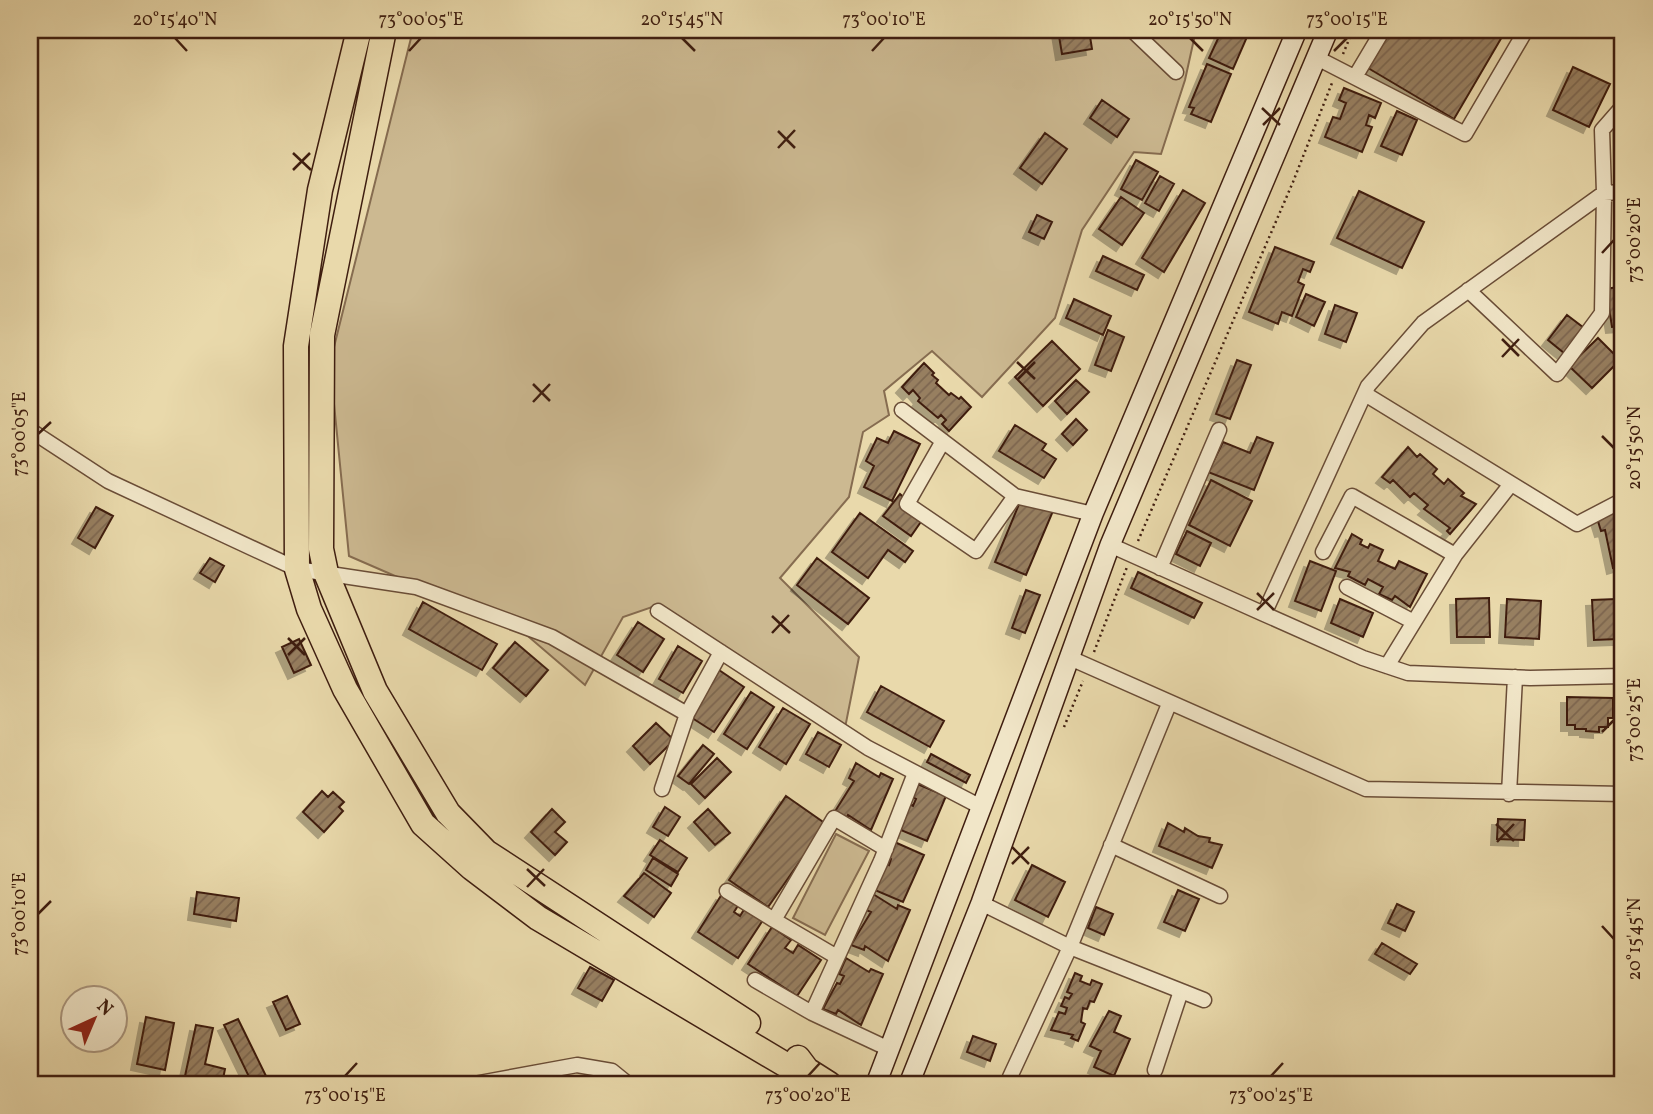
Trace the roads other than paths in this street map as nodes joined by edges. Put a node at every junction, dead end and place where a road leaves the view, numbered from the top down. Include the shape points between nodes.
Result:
1 (359, 30) edge
2 (384, 30) edge
3 (1132, 30) edge
4 (1297, 30) edge
5 (1328, 30) edge
6 (1383, 30) edge
7 (1526, 30) edge
8 (1317, 58) junction
9 (1176, 72) dead end
10 (1355, 77) junction
11 (1623, 106) edge
12 (1623, 192) edge
13 (1604, 193) junction
14 (1468, 290) junction
15 (1365, 394) junction
16 (902, 410) dead end
17 (30, 430) edge
18 (1219, 430) dead end
19 (943, 441) junction
20 (1511, 484) junction
21 (1015, 496) junction
22 (1623, 500) edge
23 (1093, 514) junction
24 (1085, 535) junction
25 (1110, 545) junction
26 (1323, 552) dead end
27 (1455, 555) junction
28 (1160, 568) junction
29 (297, 569) junction
30 (326, 573) junction
31 (1347, 587) dead end
32 (658, 611) dead end
33 (1264, 614) junction
34 (1412, 621) junction
35 (721, 652) junction
36 (1070, 658) junction
37 (1387, 666) junction
38 (1623, 676) edge
39 (1515, 677) junction
40 (1169, 704) junction
41 (687, 714) junction
42 (915, 773) junction
43 (662, 789) dead end
44 (1509, 794) junction
45 (1623, 794) edge
46 (983, 808) junction
47 (1111, 845) junction
48 (886, 849) junction
49 (727, 891) dead end
50 (1220, 897) dead end
51 (981, 903) junction
52 (774, 920) junction
53 (1069, 947) junction
54 (837, 957) junction
55 (755, 980) dead end
56 (1181, 991) junction
57 (1204, 1000) dead end
58 (812, 1013) junction
59 (890, 1049) junction
60 (807, 1070) junction
61 (1155, 1070) dead end
62 (1010, 1077) dead end
63 (474, 1084) edge
64 (628, 1084) edge
65 (829, 1084) edge
66 (876, 1084) edge
67 (909, 1084) edge

1 - 29 highway via 320,190 296,346
2 - 30 highway via 322,335 321,549
3 - 9 street
4 - 23 main road
5 - 8 main road
6 - 10 street
7 - 10 street via 1465,134
8 - 10 street
8 - 25 main road
11 - 13 street via 1602,130
12 - 13 street
13 - 14 street
13 - 14 street via 1602,313 1557,374
14 - 15 street via 1423,323
15 - 20 street
15 - 33 street
16 - 19 street
17 - 29 street via 108,481
18 - 28 street
19 - 21 street
19 - 21 street via 907,504 976,551
20 - 22 street via 1577,524
20 - 27 street
21 - 23 street
23 - 24 main road
24 - 25 main road
24 - 46 main road
25 - 28 street
25 - 36 main road
26 - 27 street via 1352,496
27 - 34 street
28 - 33 street
29 - 30 street
29 - 60 highway via 309,609 345,690 422,824 538,918 786,1065
30 - 41 street via 416,587 552,638
30 - 60 highway via 375,691 448,814 486,852 792,1052
31 - 34 street
32 - 35 street
33 - 37 street
34 - 37 street
35 - 41 street
35 - 42 street via 868,748
36 - 40 street
36 - 51 main road
37 - 39 street via 1408,673
38 - 39 street
39 - 44 street
40 - 44 street via 1366,789
40 - 47 street
41 - 43 street
42 - 46 street
42 - 48 street
44 - 45 street
46 - 59 main road
47 - 50 street
47 - 53 street
48 - 52 street via 834,818
48 - 54 street
49 - 52 street
51 - 53 street
51 - 67 main road
52 - 54 street
53 - 56 street
53 - 62 street
54 - 58 street
55 - 58 street
56 - 57 street
56 - 61 street
58 - 59 street
59 - 66 main road
60 - 65 highway
63 - 64 street via 577,1065 612,1071

